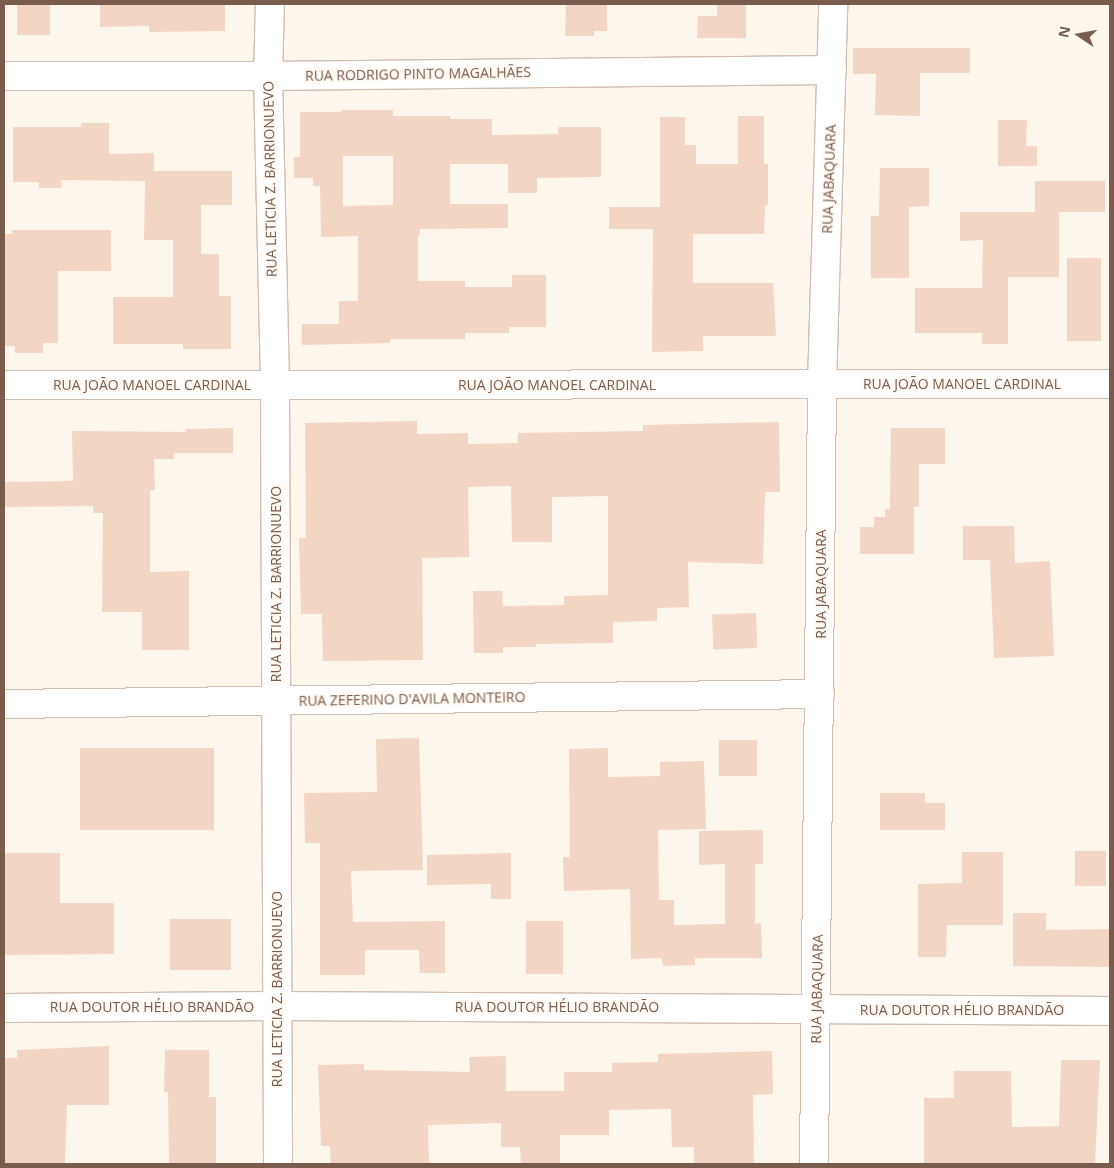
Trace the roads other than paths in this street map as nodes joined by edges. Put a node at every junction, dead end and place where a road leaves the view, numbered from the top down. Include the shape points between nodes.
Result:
1 (270, 4) edge
2 (833, 4) edge
3 (832, 70) junction
4 (4, 76) edge
5 (268, 76) junction
6 (275, 384) junction
7 (1110, 384) edge
8 (4, 385) edge
9 (822, 385) junction
10 (820, 694) junction
11 (276, 700) junction
12 (4, 704) edge
13 (277, 1006) junction
14 (4, 1008) edge
15 (817, 1008) junction
16 (1110, 1011) edge
17 (278, 1164) edge
18 (814, 1164) edge

1 - 5 street, RUA LETICIA Z. BARRIONUEVO
2 - 3 street, RUA JABAQUARA
3 - 5 street, RUA RODRIGO PINTO MAGALHÃES
3 - 9 street, RUA JABAQUARA
4 - 5 street, RUA RODRIGO PINTO MAGALHÃES
5 - 6 street, RUA LETICIA Z. BARRIONUEVO
6 - 8 street, RUA JOÃO MANOEL CARDINAL
6 - 9 street, RUA JOÃO MANOEL CARDINAL
6 - 11 street, RUA LETICIA Z. BARRIONUEVO
7 - 9 street, RUA JOÃO MANOEL CARDINAL
9 - 10 street, RUA JABAQUARA
10 - 11 street, RUA ZEFERINO D'AVILA MONTEIRO
10 - 15 street, RUA JABAQUARA
11 - 12 street, RUA ZEFERINO D'AVILA MONTEIRO
11 - 13 street, RUA LETICIA Z. BARRIONUEVO
13 - 14 street, RUA DOUTOR HÉLIO BRANDÃO
13 - 15 street, RUA DOUTOR HÉLIO BRANDÃO
13 - 17 street, RUA LETICIA Z. BARRIONUEVO
15 - 16 street, RUA DOUTOR HÉLIO BRANDÃO
15 - 18 street, RUA JABAQUARA

